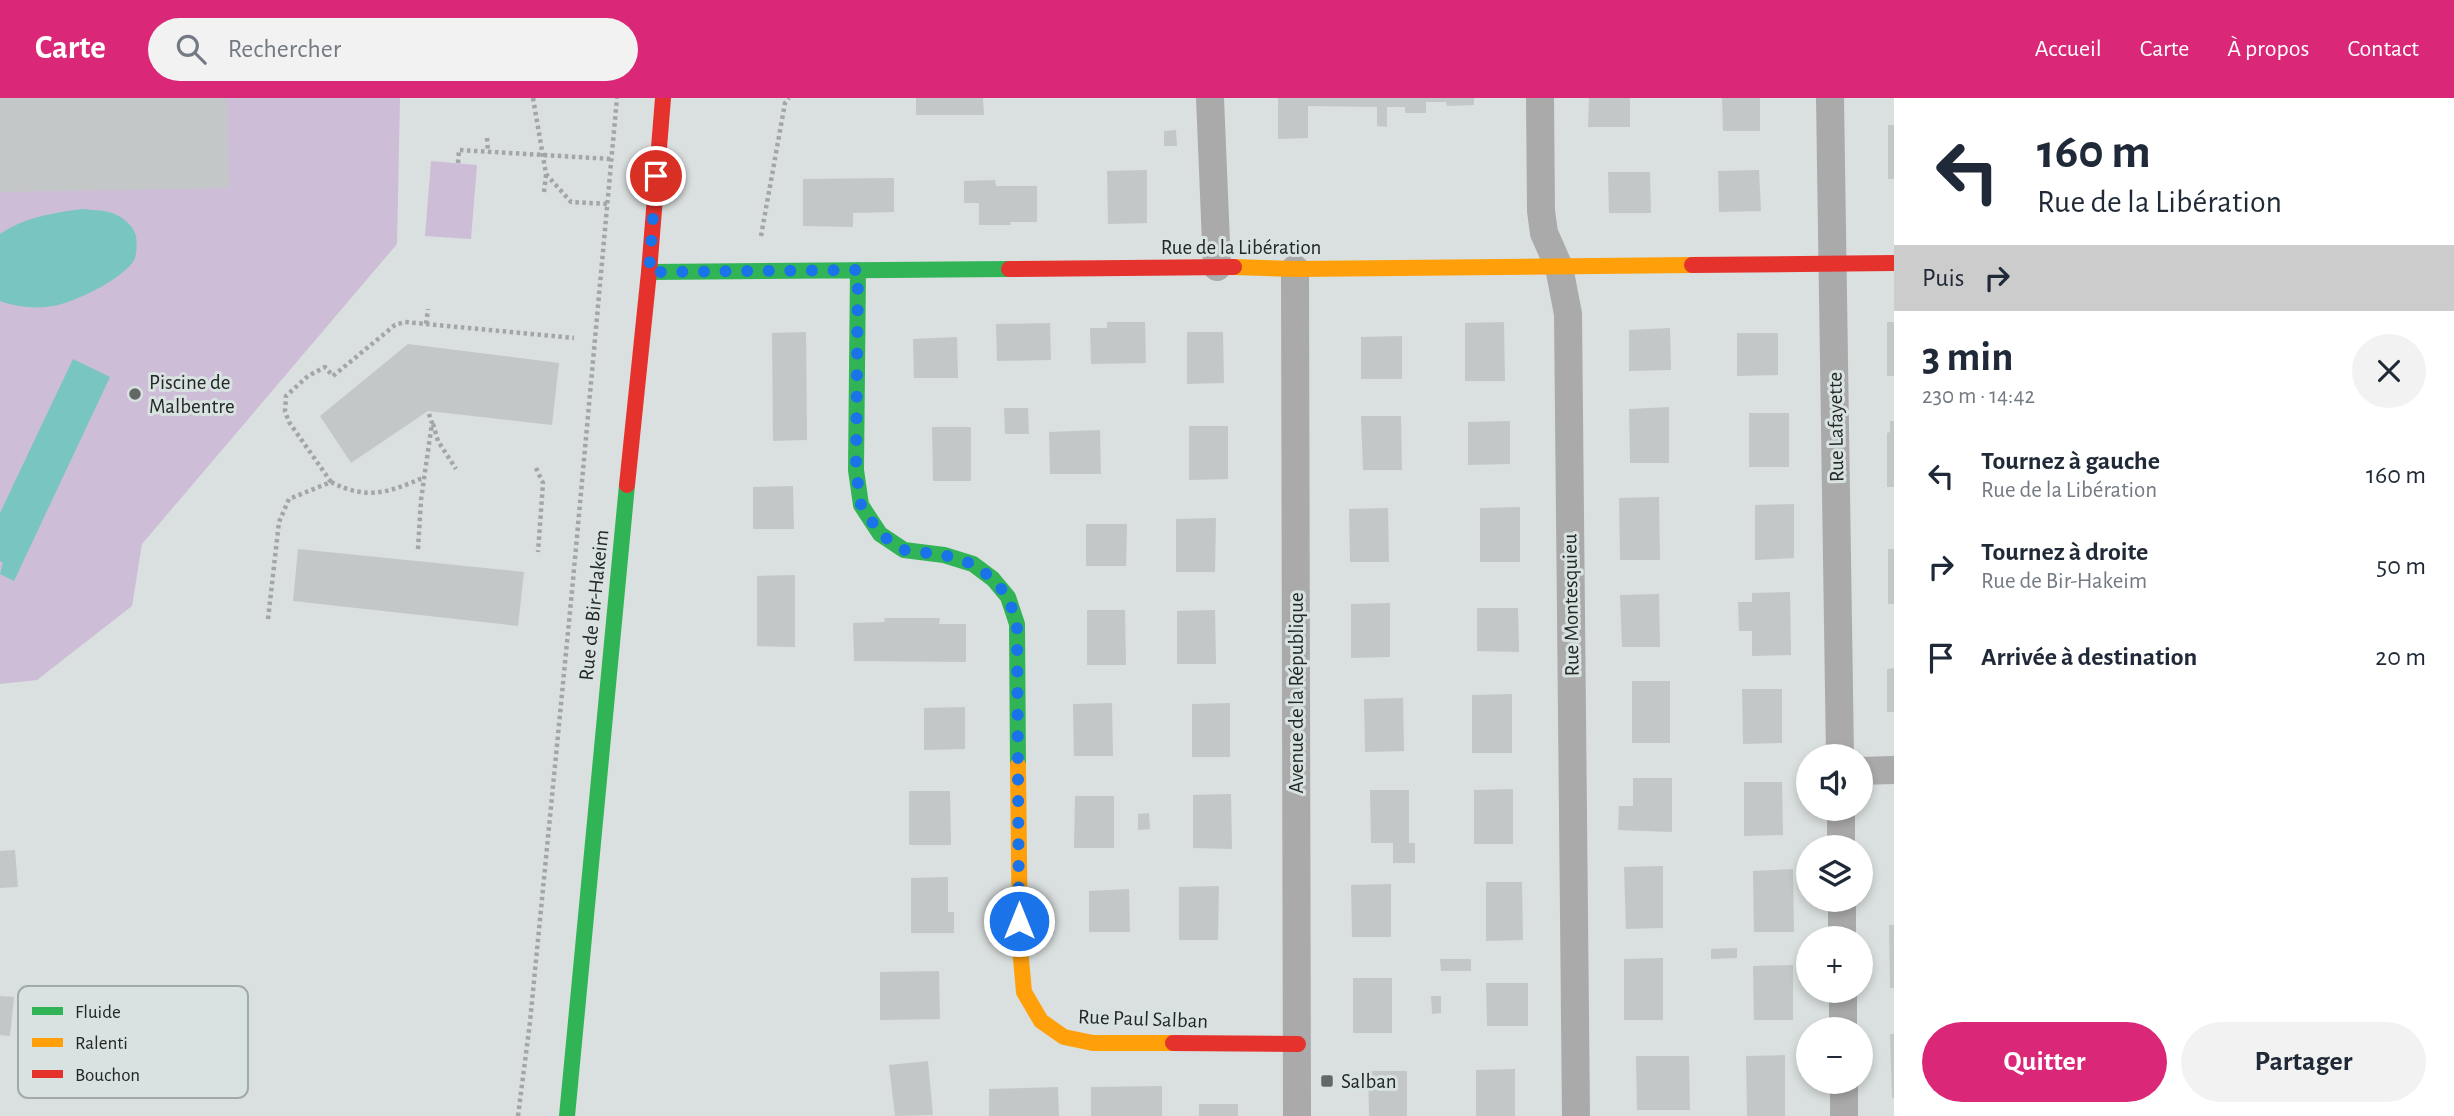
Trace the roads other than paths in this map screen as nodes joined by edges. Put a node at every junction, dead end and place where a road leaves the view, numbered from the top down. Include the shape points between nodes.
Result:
1 (663, 98) edge
2 (1210, 98) edge
3 (1540, 98) edge
4 (1830, 98) edge
5 (1833, 262) junction
6 (1894, 263) edge
7 (1217, 267) junction
8 (1559, 268) junction
9 (1294, 269) junction
10 (858, 270) junction
11 (649, 272) junction
12 (1840, 744) edge
13 (1894, 770) edge
14 (1873, 771) edge
15 (1298, 1044) junction
16 (1844, 1094) edge
17 (566, 1116) edge
18 (1297, 1116) edge
19 (1577, 1116) edge
20 (1844, 1116) edge

1 - 11 street, Rue de Bir-Hakeim
2 - 7 street
3 - 8 street, Rue Montesquieu via 1541,211 1544,233
4 - 5 street, Rue Lafayette
5 - 6 street, Rue de la Libération
5 - 8 street, Rue de la Libération
5 - 12 street, Rue Lafayette
7 - 9 street, Rue de la Libération
7 - 10 street, Rue de la Libération
8 - 9 street, Rue de la Libération
8 - 19 street, Rue Montesquieu via 1568,314
9 - 15 street, Avenue de la République
10 - 11 street, Rue de la Libération
10 - 15 street, Rue Paul Salban via 856,470 861,505 880,534 904,550 973,564 993,579 1008,597 1017,624 1024,992 1041,1021 1064,1037 1093,1043
11 - 17 street, Rue de Bir-Hakeim
13 - 14 street
15 - 18 street, Avenue de la République
16 - 20 street

